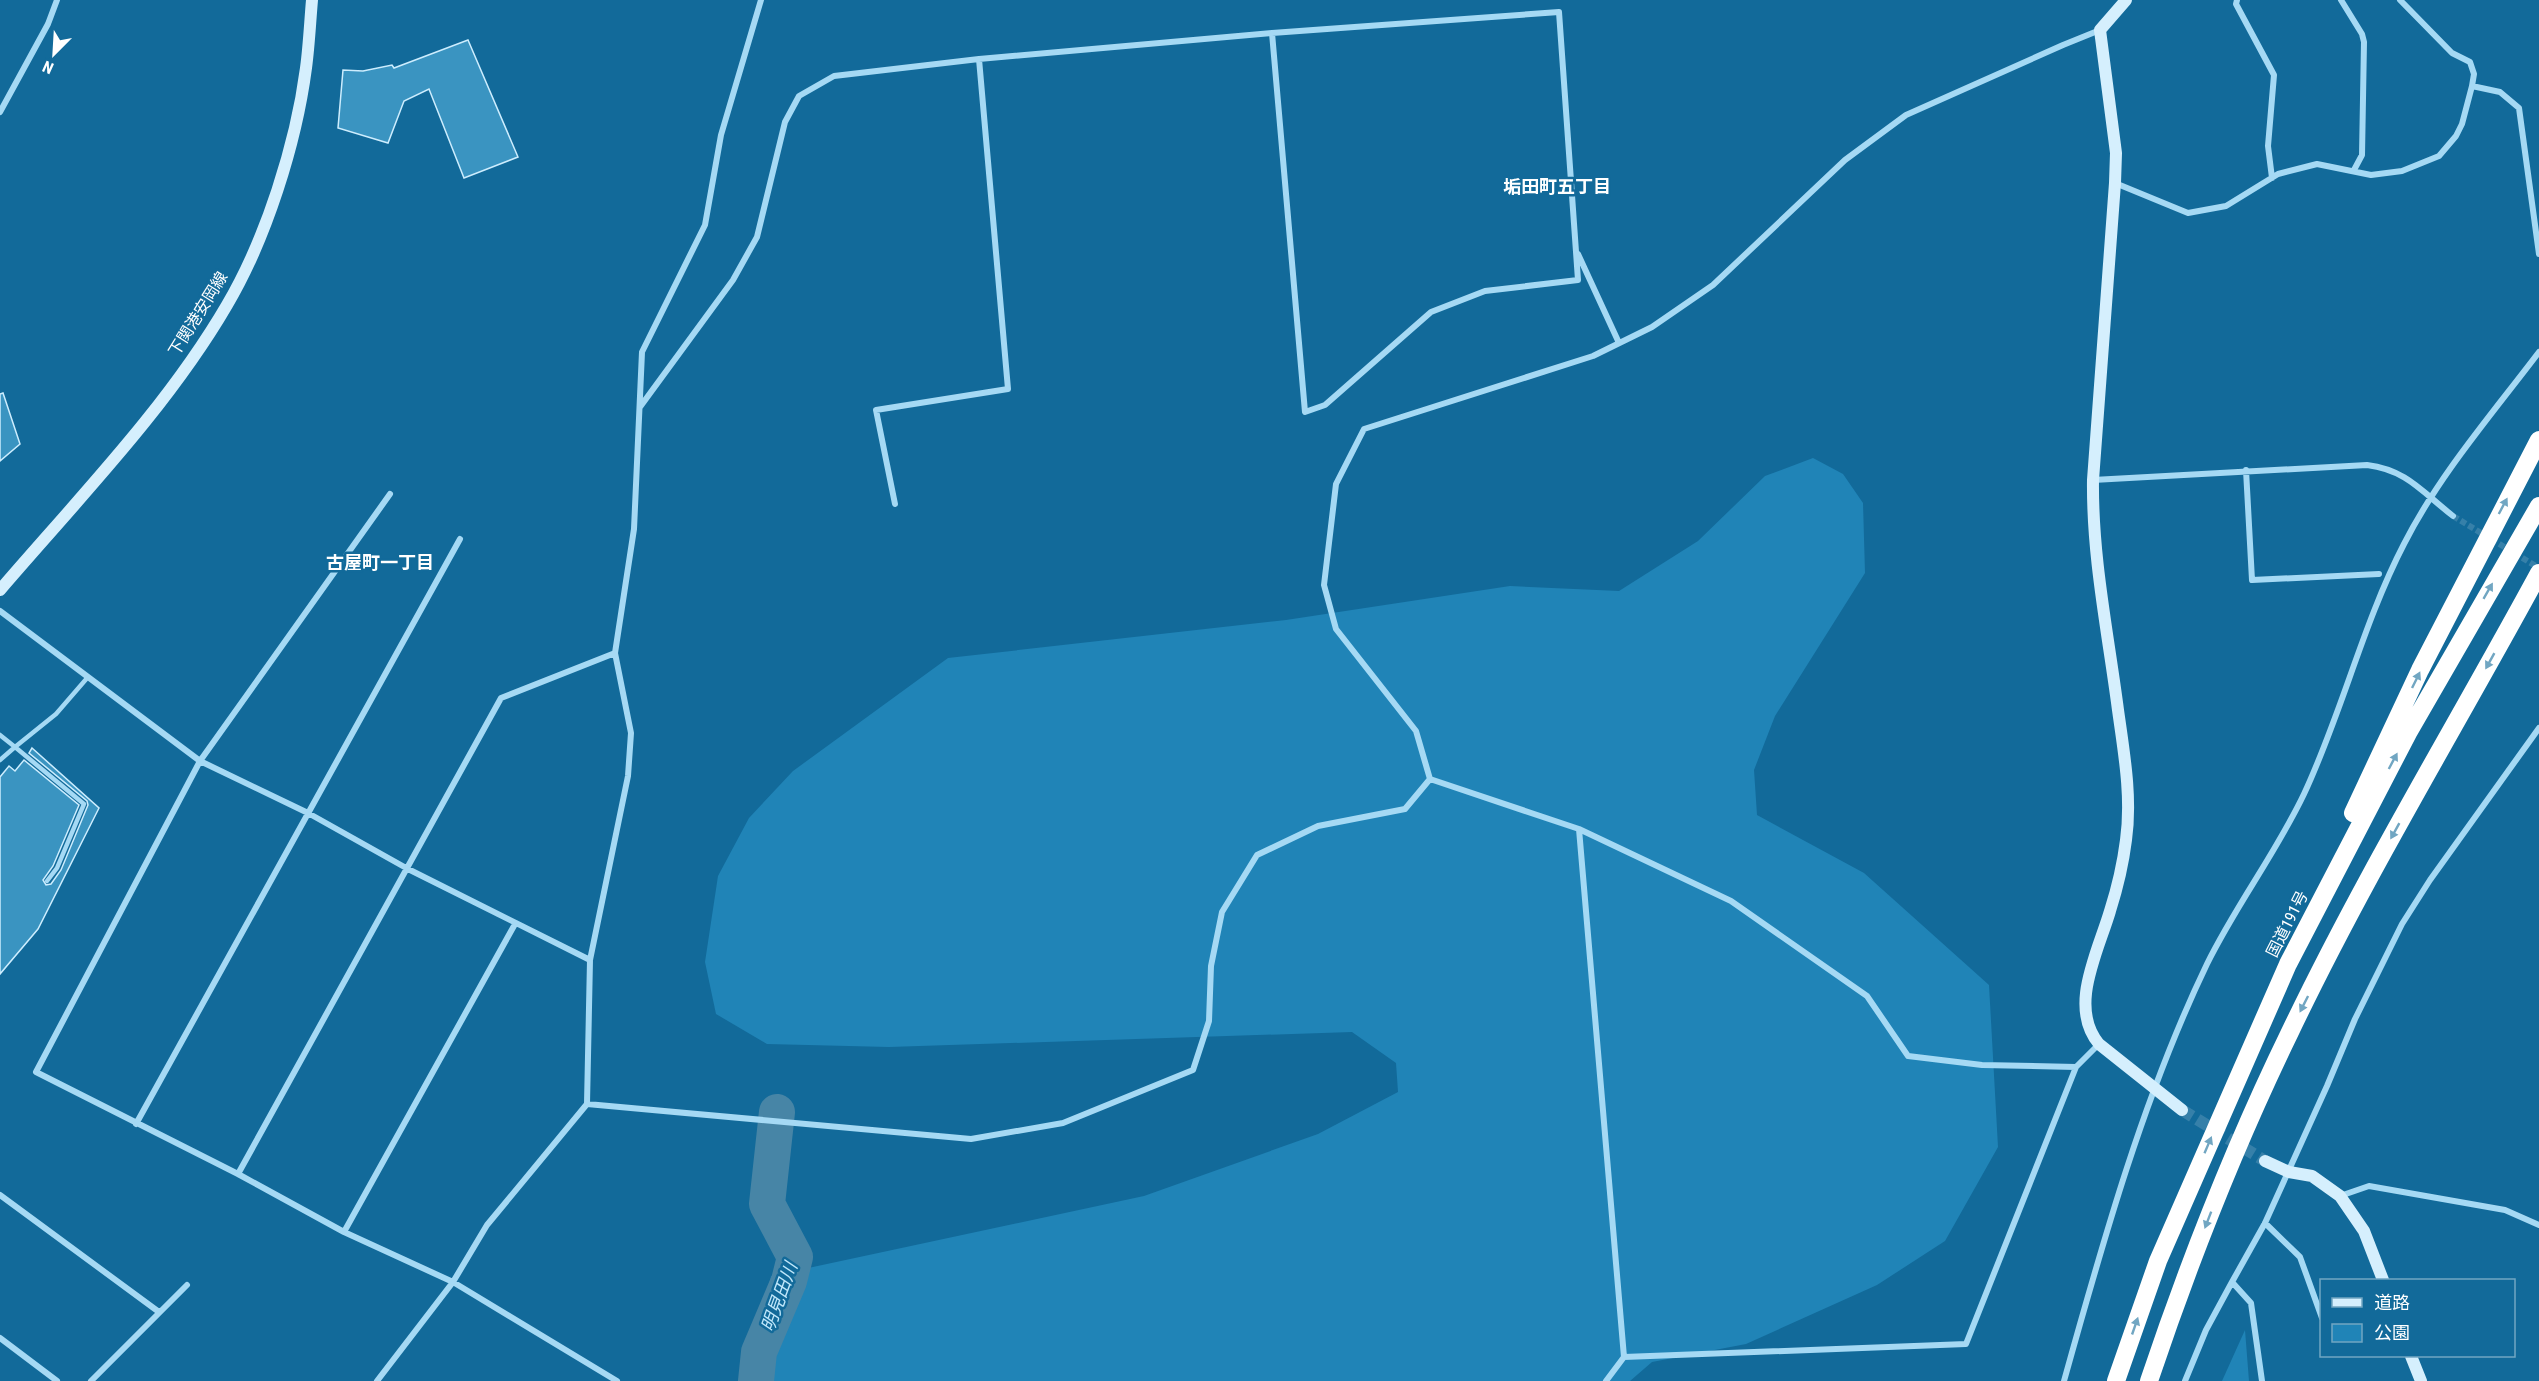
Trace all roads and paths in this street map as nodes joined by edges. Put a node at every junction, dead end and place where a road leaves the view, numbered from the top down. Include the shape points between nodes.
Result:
1 (57, 0) edge
2 (312, 0) edge
3 (761, 0) edge
4 (2126, 0) edge
5 (2237, 0) edge
6 (2341, 0) edge
7 (2400, 0) edge
8 (2100, 30) junction
9 (1272, 33) junction
10 (979, 59) junction
11 (2472, 86) junction
12 (0, 112) edge
13 (2354, 170) junction
14 (2272, 178) junction
15 (2115, 183) junction
16 (1576, 249) junction
17 (2539, 254) edge
18 (1619, 343) junction
19 (2539, 352) edge
20 (640, 407) junction
21 (2539, 440) edge
22 (2246, 470) junction
23 (2093, 480) junction
24 (390, 494) dead end
25 (2429, 498) junction
26 (895, 504) dead end
27 (2539, 506) edge
28 (2453, 516) tunnel mouth
29 (460, 539) dead end
30 (2539, 573) edge
31 (2379, 574) dead end
32 (2539, 580) edge
33 (0, 590) edge
34 (2521, 607) junction
35 (0, 611) edge
36 (615, 653) junction
37 (88, 677) junction
38 (2539, 728) edge
39 (0, 735) edge
40 (15, 747) junction
41 (0, 760) edge
42 (200, 761) junction
43 (1430, 779) junction
44 (308, 813) junction
45 (1579, 829) junction
46 (408, 869) junction
47 (47, 880) dead end
48 (514, 924) junction
49 (590, 960) junction
50 (2288, 964) junction
51 (2099, 1044) junction
52 (2076, 1067) junction
53 (2155, 1088) junction
54 (587, 1104) junction
55 (2182, 1110) tunnel mouth
56 (136, 1124) junction
57 (2265, 1161) tunnel mouth
58 (2289, 1172) junction
59 (238, 1174) junction
60 (0, 1195) edge
61 (2340, 1196) junction
62 (2265, 1223) junction
63 (2539, 1225) edge
64 (344, 1232) junction
65 (2382, 1279) edge
66 (453, 1282) junction
67 (2232, 1282) junction
68 (188, 1285) dead end
69 (159, 1312) junction
70 (2320, 1312) edge
71 (0, 1338) edge
72 (1624, 1357) junction
73 (2410, 1357) edge
74 (57, 1381) edge
75 (91, 1381) edge
76 (377, 1381) edge
77 (616, 1381) edge
78 (1606, 1381) edge
79 (2064, 1381) edge
80 (2116, 1381) edge
81 (2149, 1381) edge
82 (2185, 1381) edge
83 (2262, 1381) edge
84 (2421, 1381) edge

1 - 12 street
2 - 33 street, 下関港安岡線 via 306,68 294,133 254,250 227,305 164,398
3 - 20 street via 721,135 705,225 642,352
4 - 8 street
5 - 14 street via 2274,75 2268,146
6 - 13 street via 2364,42 2362,155
7 - 11 street via 2452,52 2470,62
8 - 15 street
8 - 18 street via 1906,115 1845,160 1713,285 1652,327
9 - 10 street
9 - 16 street via 1560,12
9 - 16 street via 1305,412 1324,405 1431,312 1485,291 1578,279
10 - 20 street via 834,76 799,96 785,122 757,237 733,280
10 - 26 street via 1008,389 876,410
11 - 13 street via 2462,124 2439,156 2384,174
11 - 17 street via 2500,92 2519,108
13 - 14 street via 2317,164
14 - 15 street via 2226,206 2188,213
15 - 23 street
16 - 18 street
18 - 43 street via 1593,357 1364,429 1336,484 1324,585 1336,629 1416,731
19 - 25 street
20 - 36 street via 634,529
50 -> 21 highway via 2381,752
22 - 23 street
22 - 25 street via 2387,467 2403,475
22 - 31 street via 2252,580
23 - 51 street via 2092,525 2128,775 2126,840 2111,909 2088,978 2085,1018
24 - 42 street
25 - 28 street
25 - 53 street via 2382,592 2303,796 2208,962
50 -> 27 highway, 国道191号 via 2408,733
29 - 44 street
30 - 34 highway
32 - 34 highway
34 -> 81 highway via 2389,842 2291,1029 2228,1168
35 - 37 street
36 - 46 street via 501,698
36 - 49 street via 631,733 628,776
37 - 40 lane via 56,714
37 - 42 street
38 - 58 street via 2402,924 2355,1019
39 - 40 lane
40 - 41 lane
40 - 47 lane via 84,804 57,868
42 - 44 street
42 - 56 street via 36,1072
43 - 45 street
43 - 54 street via 1405,809 1318,826 1257,855 1222,912 1211,966 1209,1021 1193,1070 1063,1124 971,1139
44 - 46 street
44 - 56 street
45 - 52 street via 1731,901 1867,996 1908,1056 1982,1065
45 - 72 street
46 - 48 street
46 - 59 street
48 - 49 street
48 - 64 street
49 - 54 street
80 -> 50 highway, 国道191号 via 2158,1261
51 - 52 street
51 - 53 street
52 - 72 street via 1966,1344
53 - 55 street
53 - 79 street via 2098,1260
54 - 66 street via 487,1226
56 - 59 street
57 - 58 street
58 - 61 street via 2312,1176
58 - 62 street
59 - 64 street
60 - 69 street
61 - 63 street via 2369,1186 2505,1210
61 - 65 street via 2364,1231
62 - 67 street
62 - 70 street via 2300,1257
64 - 66 street
66 - 76 street
66 - 77 street
67 - 82 street
67 - 83 street via 2251,1303
68 - 69 street
69 - 75 street
71 - 74 street
72 - 78 street
73 - 84 street

